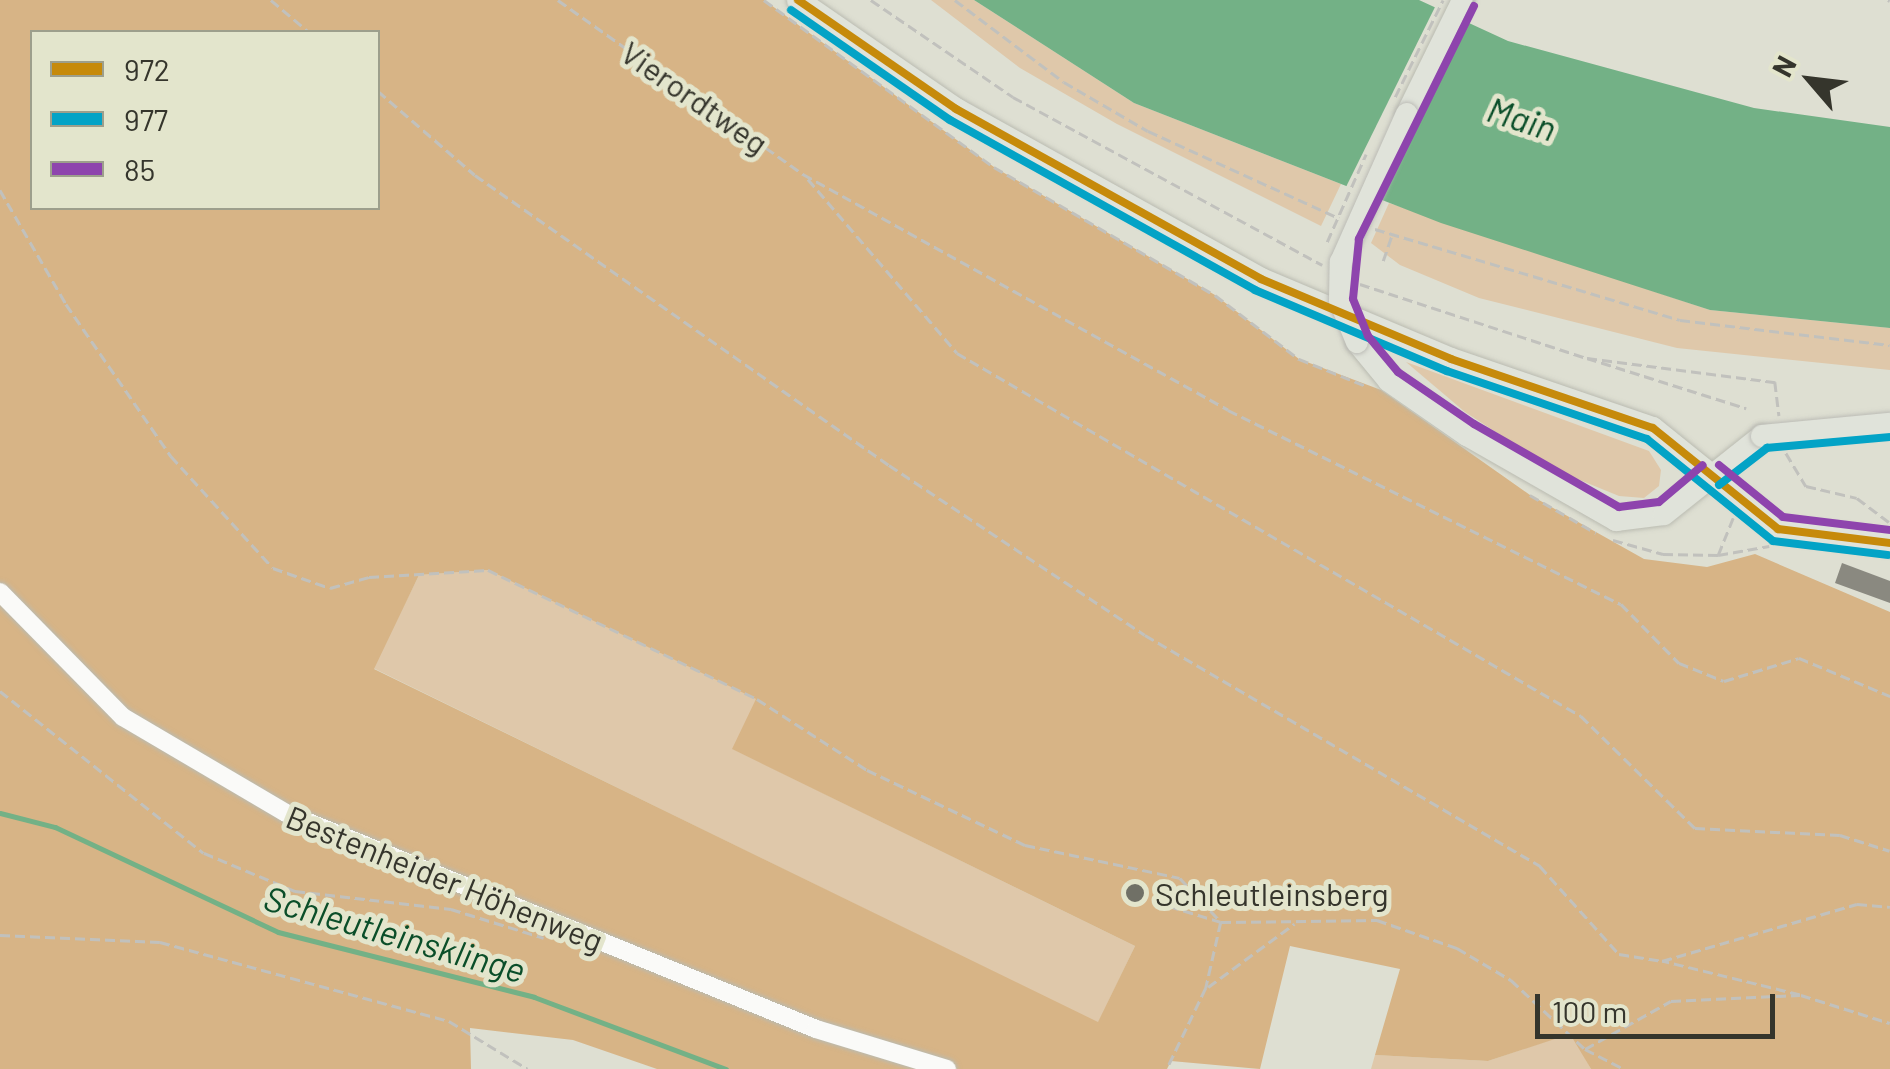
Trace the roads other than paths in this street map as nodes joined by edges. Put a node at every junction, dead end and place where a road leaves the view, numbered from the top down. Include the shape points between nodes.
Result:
1 (798, 0) edge
2 (1463, 0) edge
3 (1890, 424) edge
4 (1710, 475) junction
5 (1890, 543) edge
6 (0, 592) edge
7 (947, 1069) edge

1 - 4 main road via 956,108 1261,279 1451,359 1616,411 1653,428
2 - 4 main road, bridge via 1340,262 1340,302 1357,342 1389,381 1515,466 1616,520 1664,514
3 - 4 main road, bridge via 1771,432
4 - 5 main road via 1760,520 1808,534
6 - 7 street, Bestenheider Höhenweg via 123,717 286,813 816,1029

